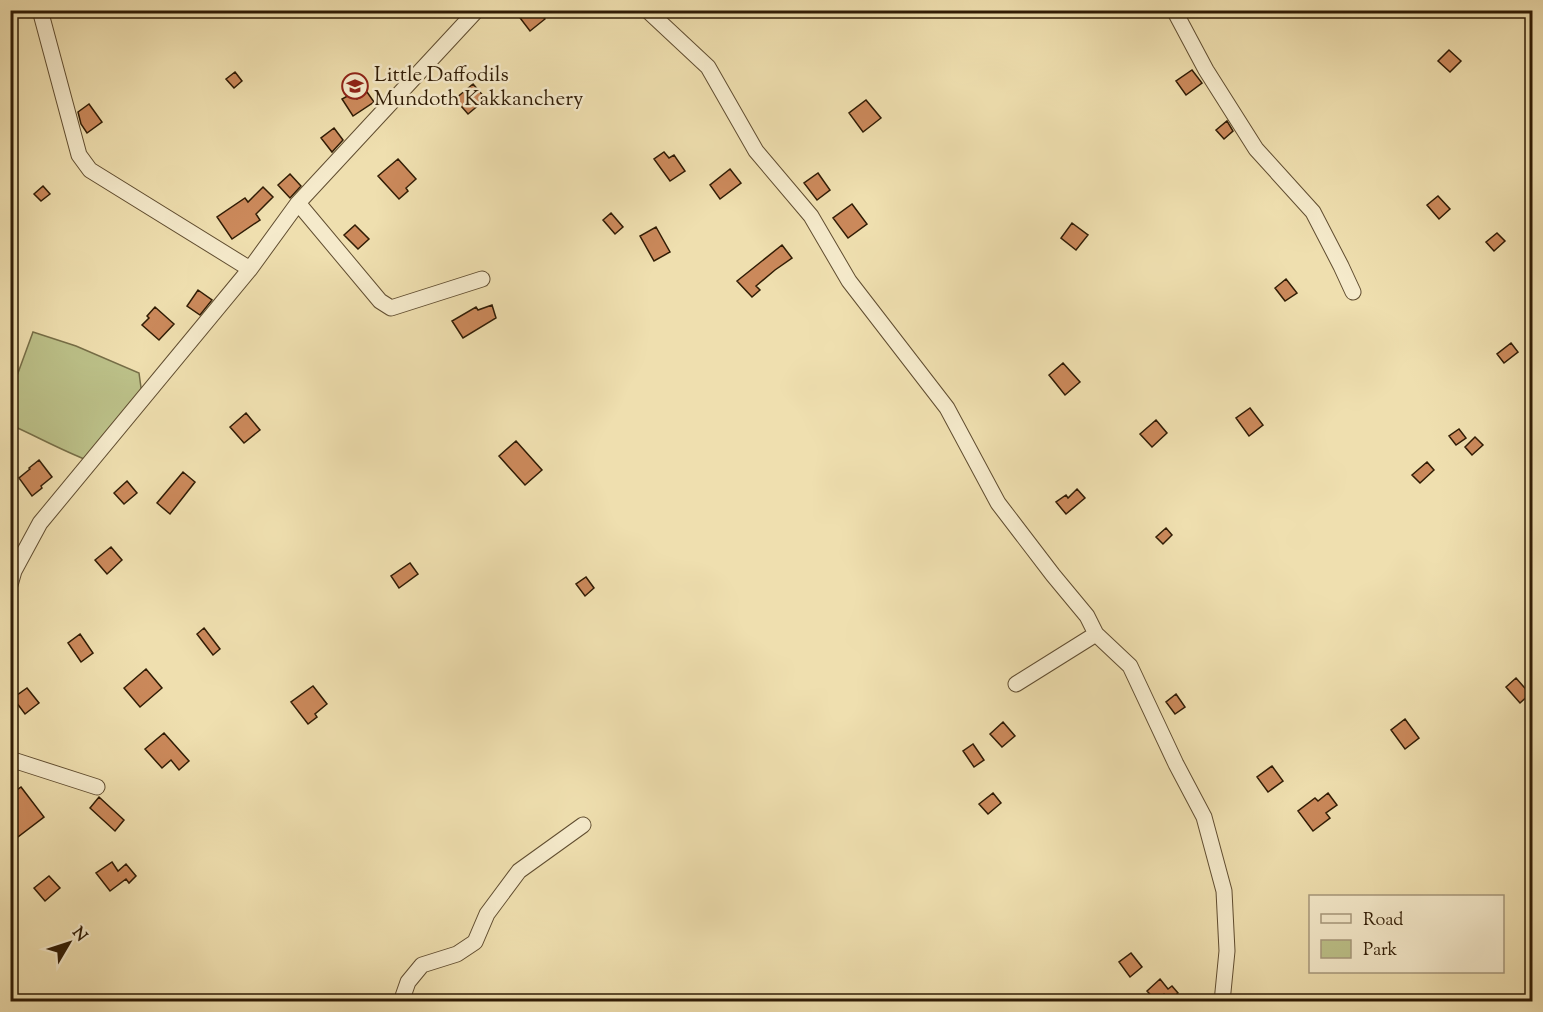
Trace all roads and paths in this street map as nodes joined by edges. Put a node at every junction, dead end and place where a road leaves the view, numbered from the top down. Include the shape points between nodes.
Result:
1 (40, 10) edge
2 (477, 10) edge
3 (647, 10) edge
4 (1174, 10) edge
5 (298, 203) junction
6 (250, 269) junction
7 (482, 279) dead end
8 (1353, 292) dead end
9 (10, 585) edge
10 (1096, 634) junction
11 (1016, 684) dead end
12 (10, 759) edge
13 (97, 787) dead end
14 (583, 825) dead end
15 (401, 1002) edge
16 (1222, 1002) edge

1 - 6 street via 79,155 90,170
2 - 5 street
3 - 10 street via 708,67 756,151 811,216 849,281 947,408 998,503 1088,616
4 - 8 street via 1256,149 1313,212
5 - 6 street
5 - 7 street via 380,301 391,308
6 - 9 street via 40,523
10 - 11 street
10 - 16 street via 1130,666 1204,818 1224,891 1227,951
12 - 13 street
14 - 15 street via 519,871 487,914 475,942 457,954 422,965 408,982

